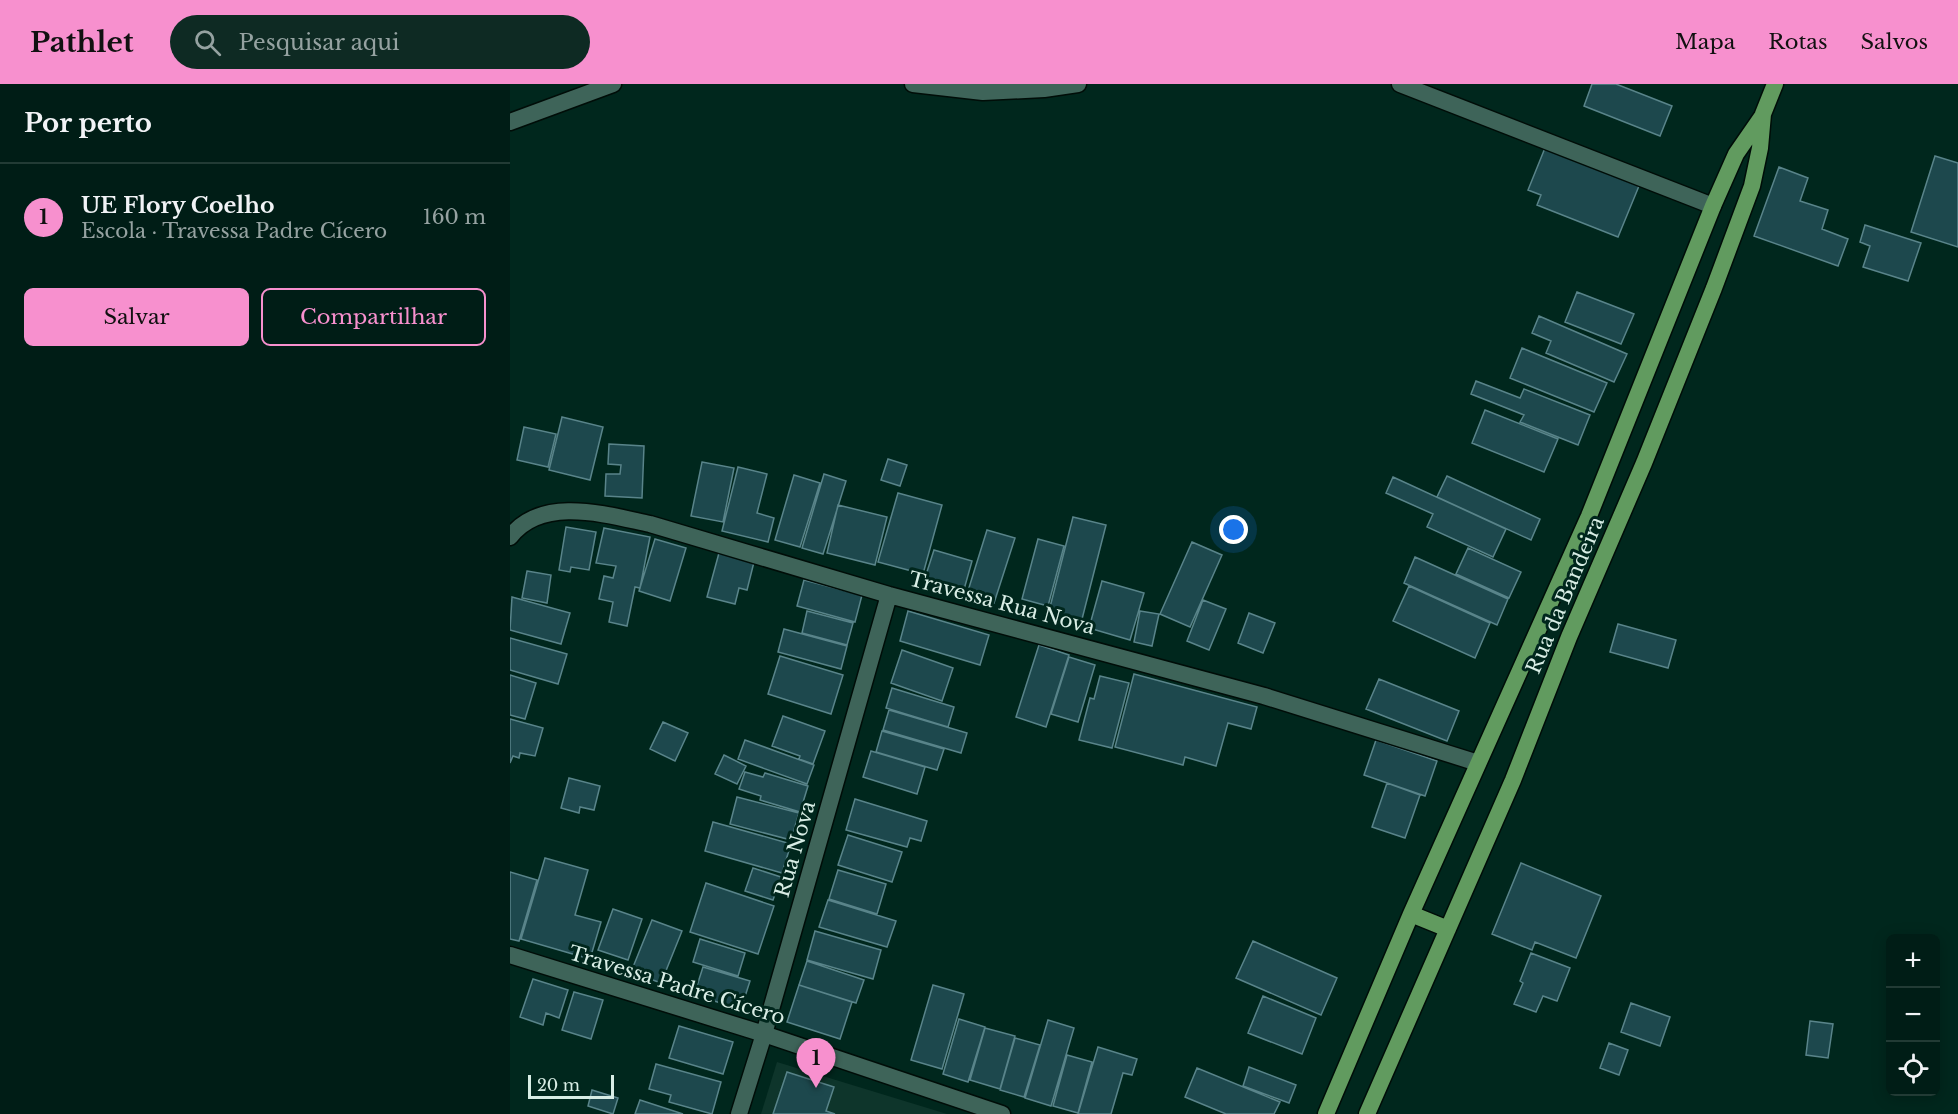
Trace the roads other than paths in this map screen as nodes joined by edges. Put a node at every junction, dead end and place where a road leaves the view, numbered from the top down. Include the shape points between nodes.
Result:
1 (613, 84) edge
2 (913, 84) edge
3 (1078, 84) edge
4 (1400, 84) edge
5 (1775, 84) edge
6 (1763, 114) junction
7 (510, 122) edge
8 (1713, 206) junction
9 (513, 534) edge
10 (889, 595) junction
11 (1478, 763) junction
12 (1412, 914) junction
13 (1448, 929) junction
14 (510, 955) edge
15 (764, 1035) junction
16 (739, 1114) edge
17 (1002, 1114) edge
18 (1326, 1114) edge
19 (1367, 1114) edge

1 - 7 street
2 - 3 street via 983,92
4 - 8 street
5 - 6 main road, Rua da Bandeira
6 - 8 main road via 1736,154
6 - 13 main road, Rua da Bandeira via 1752,186 1714,288
8 - 11 main road via 1588,516
9 - 10 street, Travessa Rua Nova via 530,519 549,513 609,515
10 - 11 street, Travessa Rua Nova via 1264,696
10 - 15 street, Rua Nova
11 - 12 main road
12 - 13 main road
12 - 18 main road
13 - 19 main road, Rua da Bandeira
14 - 15 street, Travessa Padre Cícero
15 - 16 street, Rua Nova
15 - 17 street, Travessa Padre Cícero

